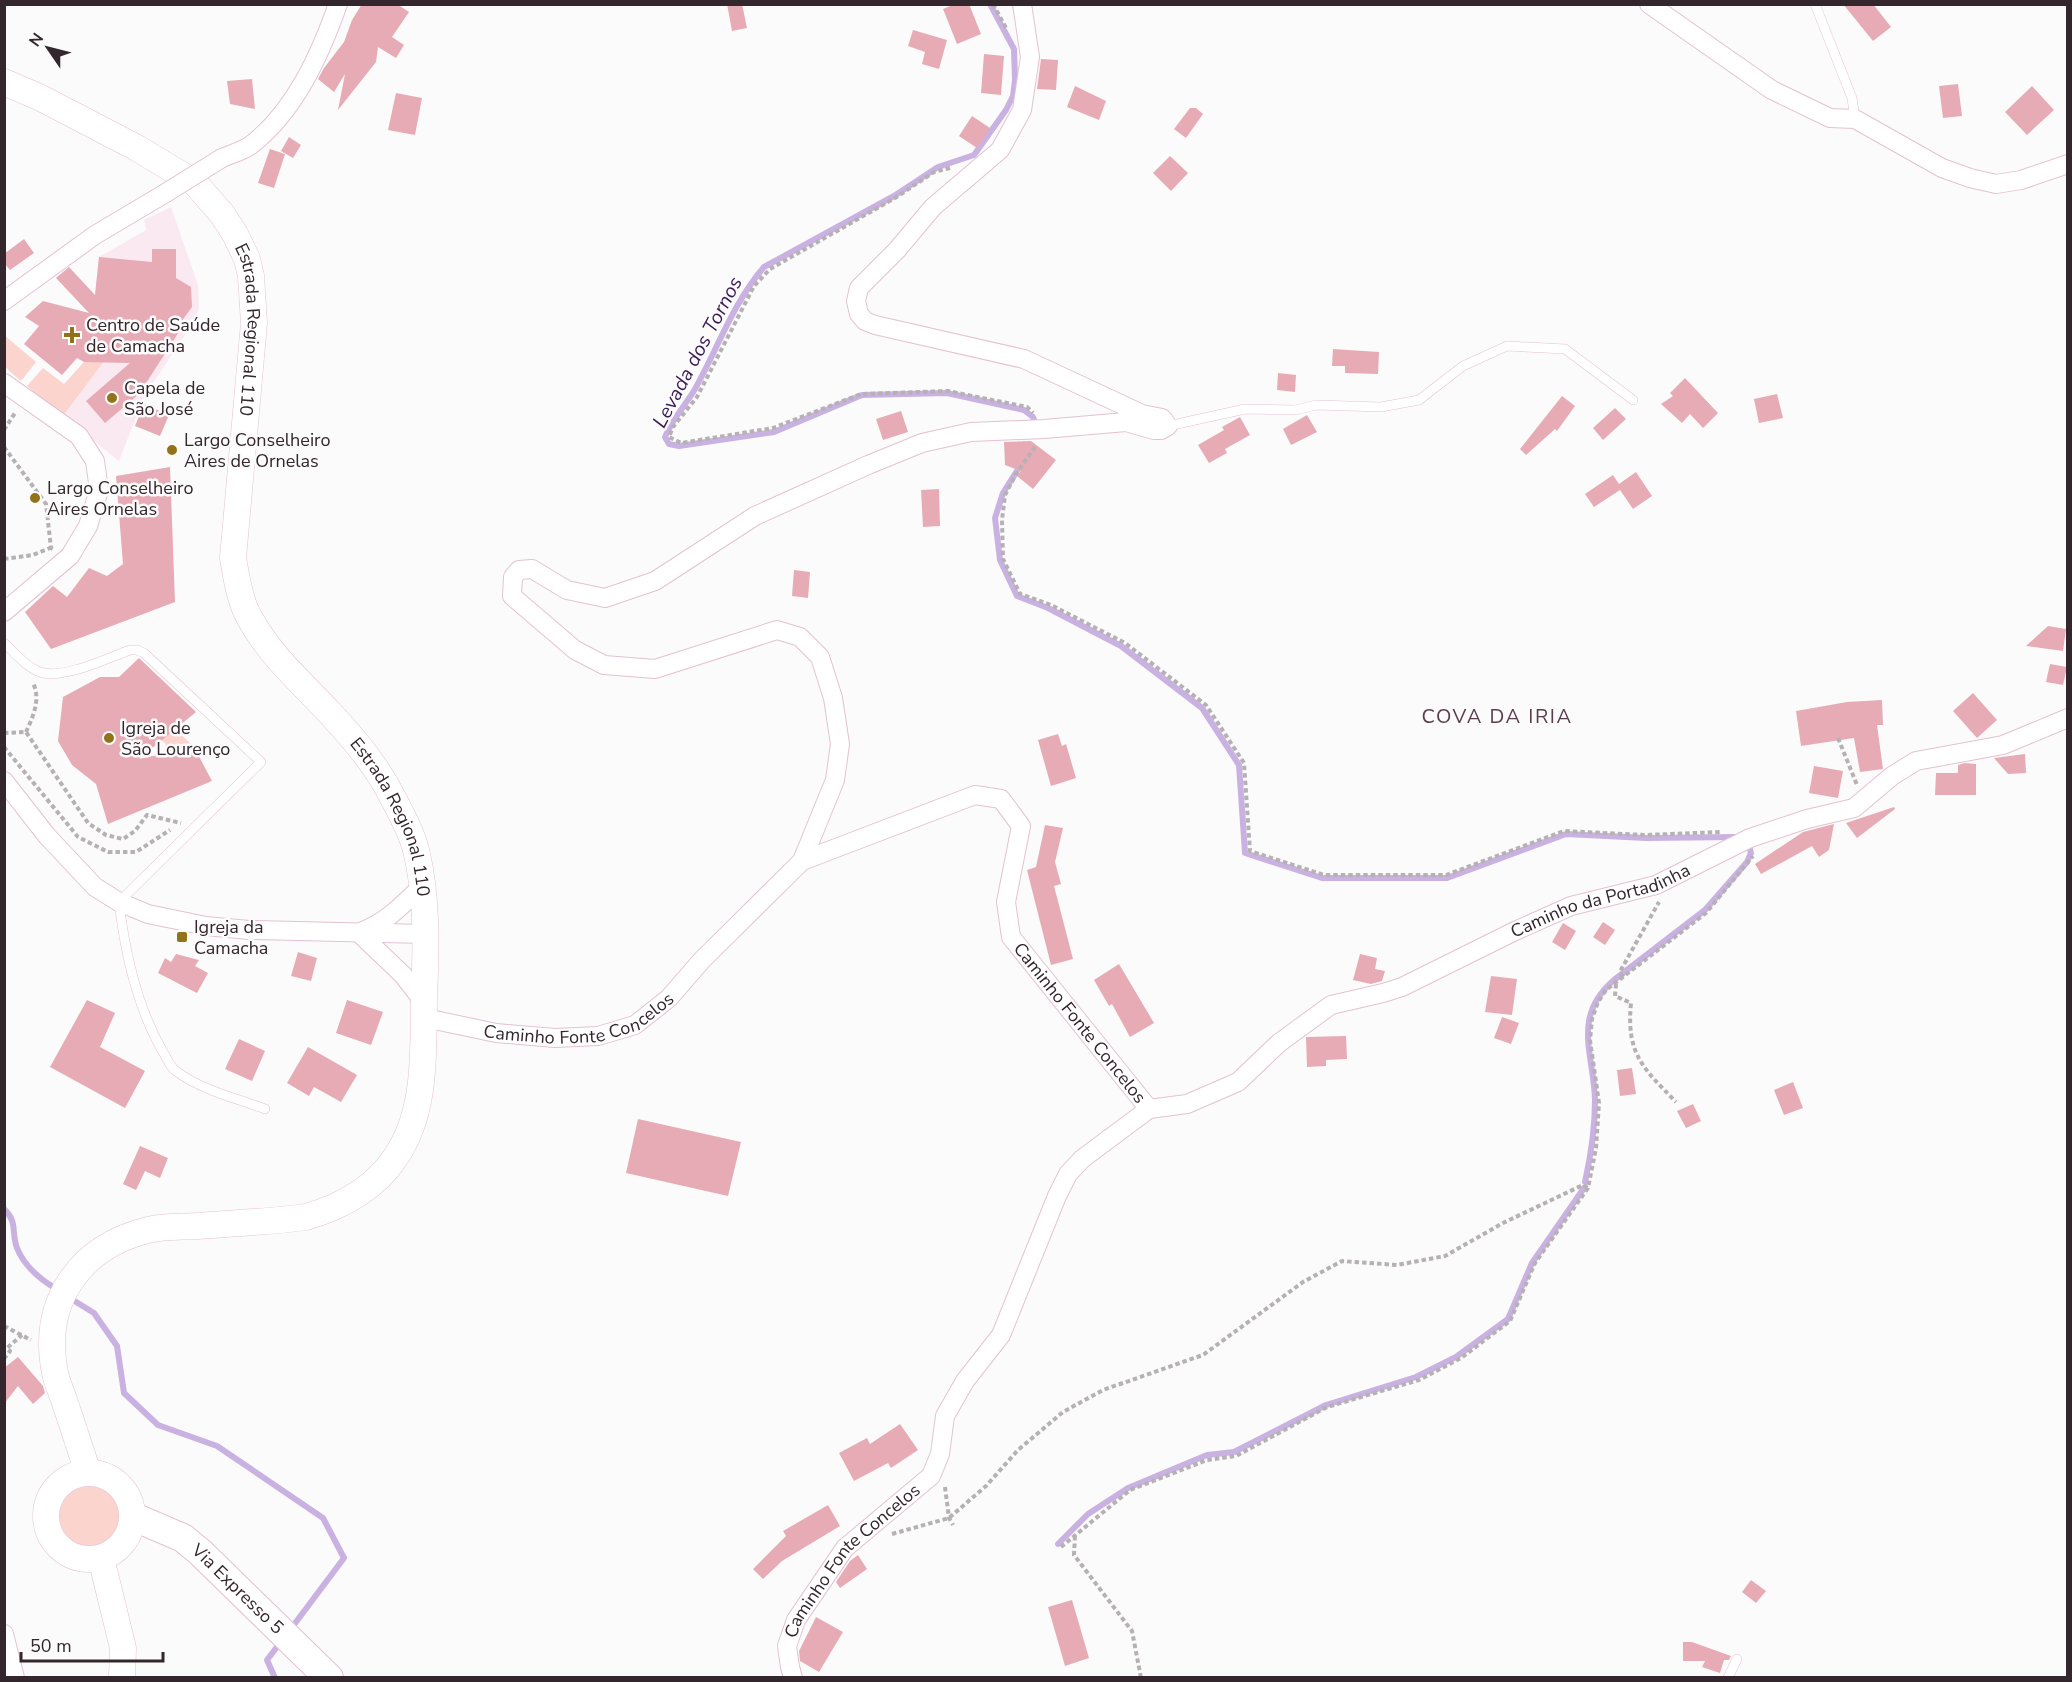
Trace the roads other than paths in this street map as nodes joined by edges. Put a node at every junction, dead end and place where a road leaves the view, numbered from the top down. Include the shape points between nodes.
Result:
1 (338, 4) edge
2 (1022, 4) edge
3 (1648, 4) edge
4 (1815, 4) edge
5 (4, 82) edge
6 (1855, 118) junction
7 (2067, 164) edge
8 (4, 302) edge
9 (4, 383) edge
10 (1633, 400) dead end
11 (1168, 426) junction
12 (4, 612) edge
13 (4, 643) edge
14 (2067, 718) edge
15 (4, 781) edge
16 (802, 861) junction
17 (422, 886) junction
18 (119, 902) junction
19 (359, 933) junction
20 (426, 934) junction
21 (425, 1010) junction
22 (265, 1109) dead end
23 (1149, 1109) junction
24 (88, 1472) junction
25 (134, 1517) junction
26 (101, 1558) junction
27 (4, 1634) edge
28 (1737, 1659) dead end
29 (15, 1677) edge
30 (122, 1677) edge
31 (329, 1677) edge
32 (793, 1677) edge
33 (1728, 1677) edge

1 - 8 street, bridge via 322,50 274,125 249,146 222,158 95,235
2 - 11 street via 1029,57 1022,110 1000,150 933,207 859,288 859,314 875,325 1024,359 1142,414 1162,418
3 - 6 street via 1772,90 1830,118
4 - 6 lane via 1852,98
5 - 17 main road, Estrada Regional 110 via 136,147 195,183 235,234 251,276 254,323 233,558 240,592 267,647 346,730 375,767 415,847
6 - 7 street via 1942,168 1996,184
9 - 12 street via 79,436 95,461 99,490 88,526 70,556 58,554
10 - 11 lane via 1565,349 1506,346 1463,366 1419,400 1381,407 1245,409
11 - 16 street via 1154,430 1126,422 971,432 911,448 755,516 655,581 605,598 567,590 532,569 519,570 513,577 512,596 521,605 574,650 604,665 656,669 777,630 800,637 820,657 833,698 840,744 835,780
13 - 18 lane via 40,672 57,674 130,650 144,653 261,762
14 - 23 street, Caminho da Portadinha via 2002,745 1916,761 1854,808 1750,838 1656,885 1571,906 1402,987 1331,1005 1279,1043 1238,1082 1186,1104
15 - 18 street via 47,836 95,886
16 - 21 street, Caminho Fonte Concelos via 669,998 635,1024 598,1036 555,1038 496,1033
16 - 23 street, Caminho Fonte Concelos via 975,795 1001,799 1021,826 1006,902 1011,937
17 - 19 street via 380,924
17 - 20 main road, Estrada Regional 110
18 - 19 street via 163,919 206,926
18 - 22 lane via 123,936 145,1013 173,1070 202,1086
19 - 20 street
19 - 21 street via 403,975
20 - 21 main road, Estrada Regional 110
21 - 24 main road, Estrada Regional 110 via 420,1091 414,1120 395,1159 374,1182 329,1210 306,1217 149,1229 103,1248 83,1264 67,1285 56,1311 52,1342 55,1373
23 - 32 street, Caminho Fonte Concelos via 1068,1174 1001,1335 965,1381 945,1416 940,1454 931,1476 845,1548 796,1620 787,1646
24 - 25 main road via 118,1483 130,1501
24 - 26 main road via 69,1478 54,1491 47,1503 46,1522 53,1541 62,1551 87,1560
25 - 26 main road via 122,1545
25 - 31 main road, Via Expresso 5 via 183,1538
26 - 30 main road via 123,1648
27 - 29 street
28 - 33 lane

